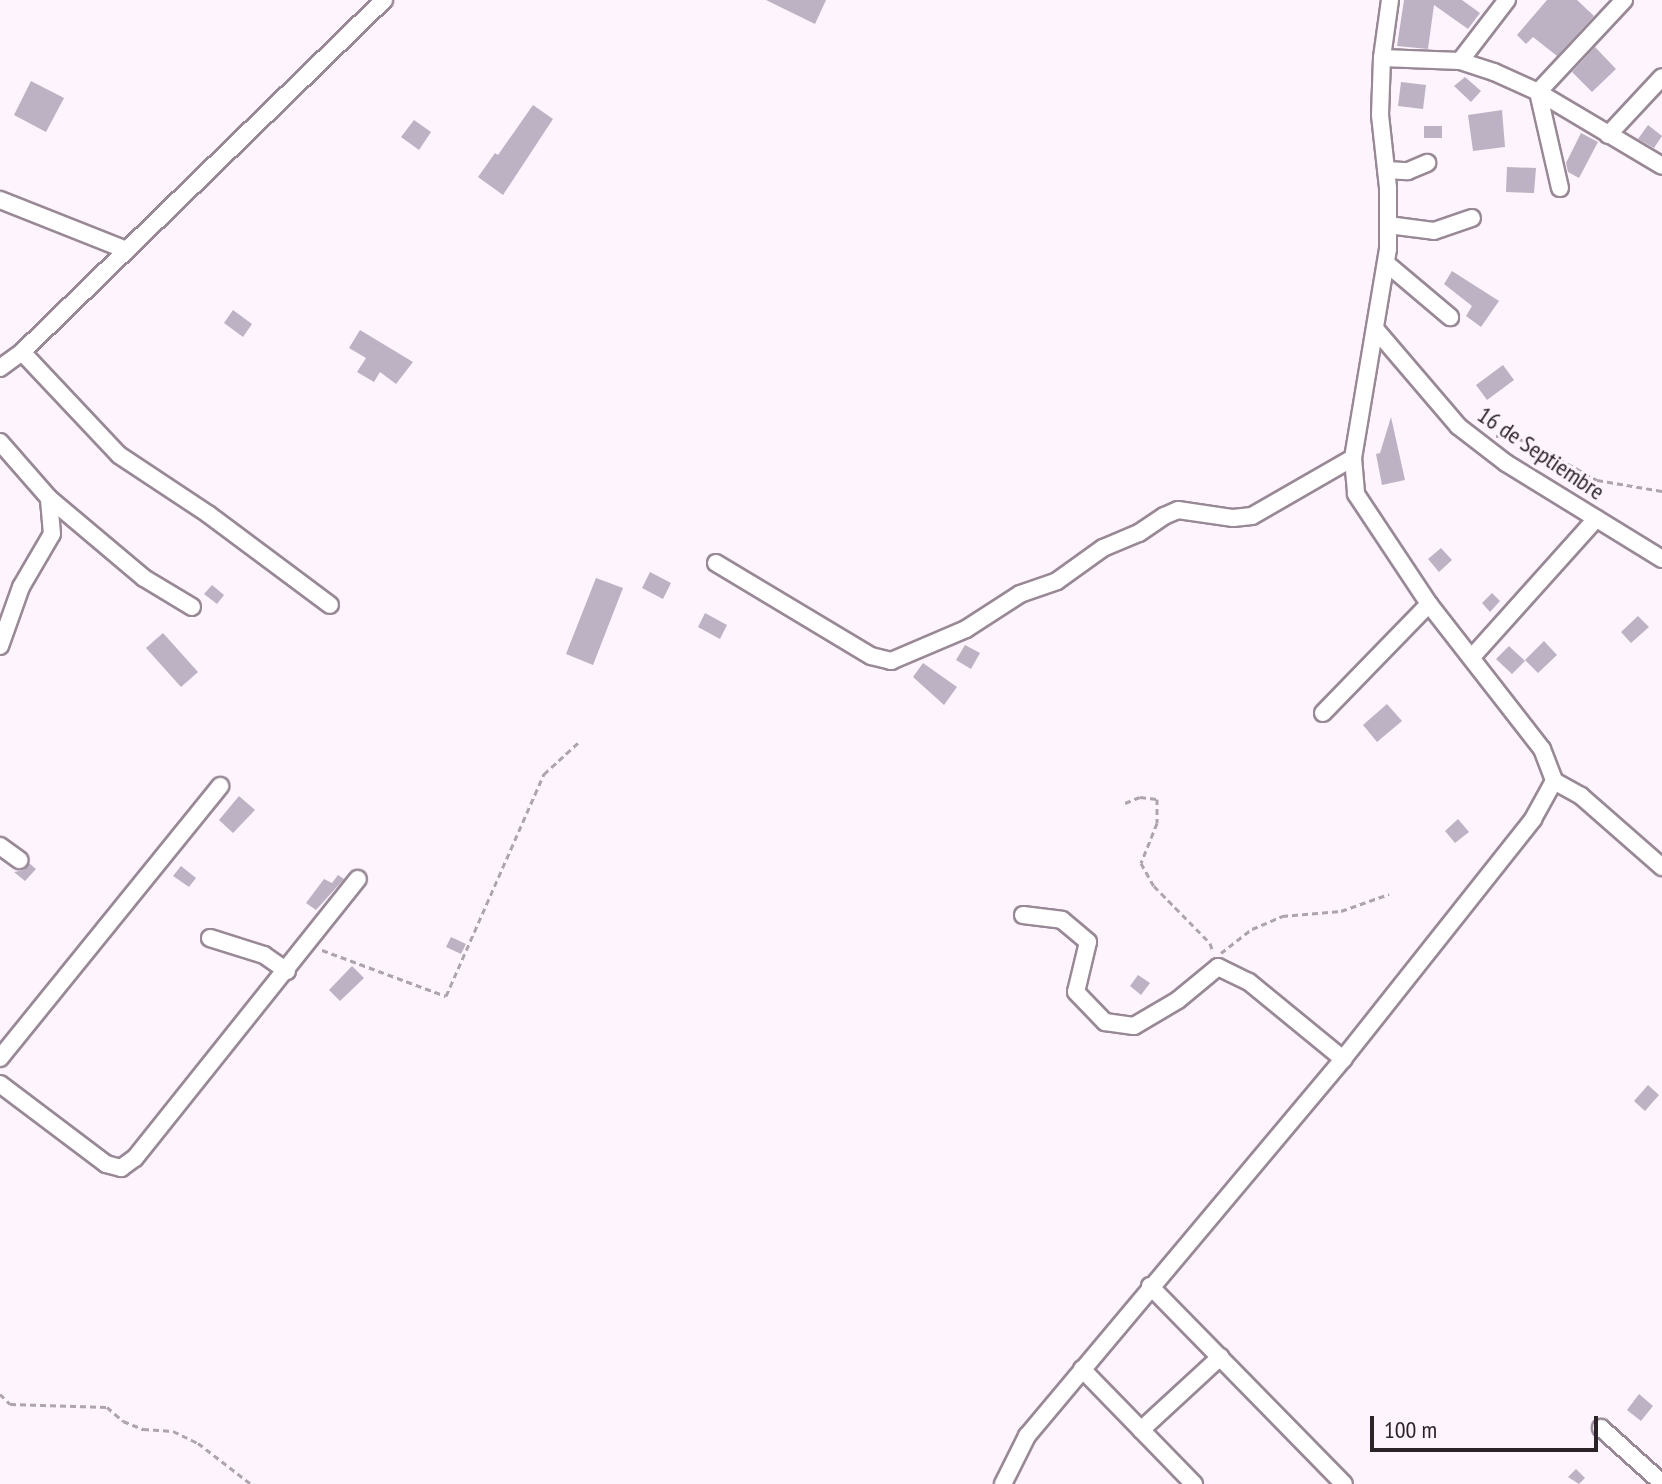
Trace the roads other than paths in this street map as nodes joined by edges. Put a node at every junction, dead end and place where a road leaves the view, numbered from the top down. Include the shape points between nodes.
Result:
1 (384, 0) edge
2 (1390, 0) edge
3 (1507, 0) edge
4 (1624, 0) edge
5 (1382, 58) junction
6 (1460, 61) junction
7 (1662, 77) edge
8 (1538, 92) junction
9 (1608, 135) junction
10 (1427, 163) dead end
11 (1662, 166) edge
12 (1386, 170) junction
13 (1560, 188) dead end
14 (0, 200) edge
15 (1472, 218) dead end
16 (1388, 225) junction
17 (126, 250) junction
18 (1386, 263) junction
19 (1450, 317) dead end
20 (1377, 331) junction
21 (22, 352) junction
22 (0, 368) edge
23 (0, 442) edge
24 (1353, 458) junction
25 (49, 498) junction
26 (1596, 519) junction
27 (1662, 559) edge
28 (716, 563) dead end
29 (1429, 604) junction
30 (330, 605) dead end
31 (192, 607) dead end
32 (0, 646) edge
33 (1472, 657) junction
34 (1323, 713) dead end
35 (1554, 781) junction
36 (220, 786) dead end
37 (0, 846) edge
38 (19, 860) dead end
39 (1662, 867) edge
40 (358, 879) dead end
41 (1023, 915) dead end
42 (210, 938) dead end
43 (287, 971) junction
44 (0, 1058) edge
45 (1343, 1059) junction
46 (0, 1084) edge
47 (1150, 1286) junction
48 (1220, 1357) junction
49 (1082, 1369) junction
50 (1601, 1428) dead end
51 (1141, 1430) junction
52 (1662, 1483) edge
53 (1003, 1484) edge
54 (1194, 1484) edge
55 (1344, 1484) edge

1 - 17 street
2 - 5 street
3 - 6 street
4 - 8 street
5 - 6 street
5 - 12 street via 1380,115
6 - 8 street
7 - 9 street
8 - 9 street
8 - 13 street
9 - 11 street
10 - 12 street via 1408,171
12 - 16 street
14 - 17 street
15 - 16 street via 1434,231
16 - 18 street
17 - 21 street
18 - 19 street
18 - 20 street
20 - 24 street
20 - 26 street, 16 de Septiembre via 1468,434
21 - 22 street
21 - 30 street via 119,455
23 - 25 street
24 - 28 street via 1252,516 1178,510 1164,516 1103,548 1057,581 1020,594 966,629 891,661 871,656
24 - 29 street via 1356,494
25 - 31 street via 144,578
25 - 32 street via 52,534 21,587
26 - 27 street, 16 de Septiembre
26 - 33 street
29 - 33 street
29 - 34 street
33 - 35 street via 1542,749
35 - 39 street via 1581,796
35 - 45 street via 1533,819
36 - 44 street
37 - 38 street
40 - 43 street
41 - 45 street via 1062,920 1088,942 1076,992 1105,1022 1134,1026 1178,1000 1218,967 1249,982
42 - 43 street via 264,955
43 - 46 street via 135,1158 121,1168 106,1164
45 - 47 street
47 - 48 street
47 - 49 street
48 - 51 street
48 - 55 street
49 - 51 street
49 - 53 street via 1027,1436
50 - 52 street
51 - 54 street

